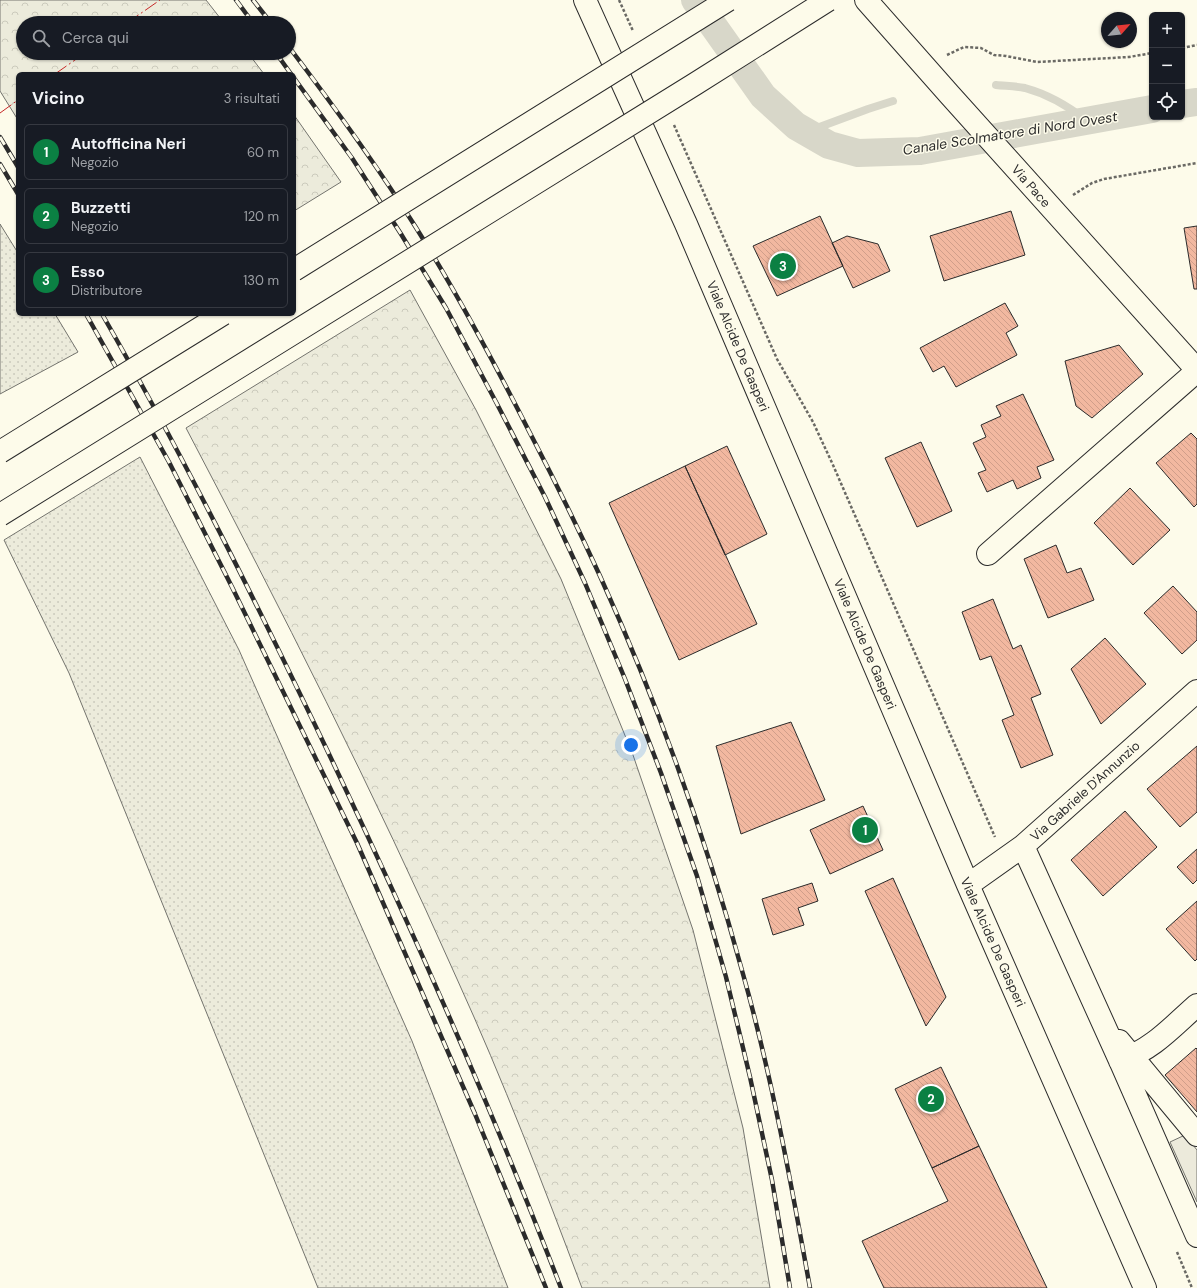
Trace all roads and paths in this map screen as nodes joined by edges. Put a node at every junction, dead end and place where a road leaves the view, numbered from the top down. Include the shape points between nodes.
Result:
1 (585, 0) edge
2 (619, 0) edge
3 (728, 0) edge
4 (828, 0) edge
5 (866, 0) edge
6 (635, 36) dead end
7 (1197, 46) edge
8 (1185, 48) edge
9 (1149, 54) edge
10 (926, 68) junction
11 (673, 122) dead end
12 (1197, 164) edge
13 (1052, 210) junction
14 (296, 269) edge
15 (220, 316) edge
16 (1197, 371) edge
17 (0, 452) edge
18 (0, 515) edge
19 (988, 554) dead end
20 (1197, 691) edge
21 (1023, 846) junction
22 (1005, 860) junction
23 (968, 885) junction
24 (1197, 1005) edge
25 (1126, 1059) junction
26 (1197, 1135) edge
27 (1197, 1236) edge
28 (1174, 1246) dead end
29 (1145, 1288) edge
30 (1192, 1288) edge

1 - 23 main road, Viale Alcide De Gasperi via 686,224
2 - 6 path
3 - 14 main road, bridge
4 - 18 main road, bridge
5 - 10 main road, Via Pace
7 - 8 path
9 - 10 path via 1037,62 994,55 981,48 964,47
10 - 13 main road, Via Pace
11 - 22 path via 777,358 830,458
12 - 13 path via 1092,183
13 - 16 main road, Via Pace
15 - 17 main road, bridge
16 - 19 main road
20 - 21 main road, Via Gabriele D'Annunzio
21 - 22 main road, Via Gabriele D'Annunzio
21 - 25 main road via 1102,1022
22 - 23 main road, Via Gabriele D'Annunzio
23 - 29 main road, Viale Alcide De Gasperi
24 - 25 main road via 1153,1045
25 - 26 main road
25 - 27 main road
28 - 30 path

